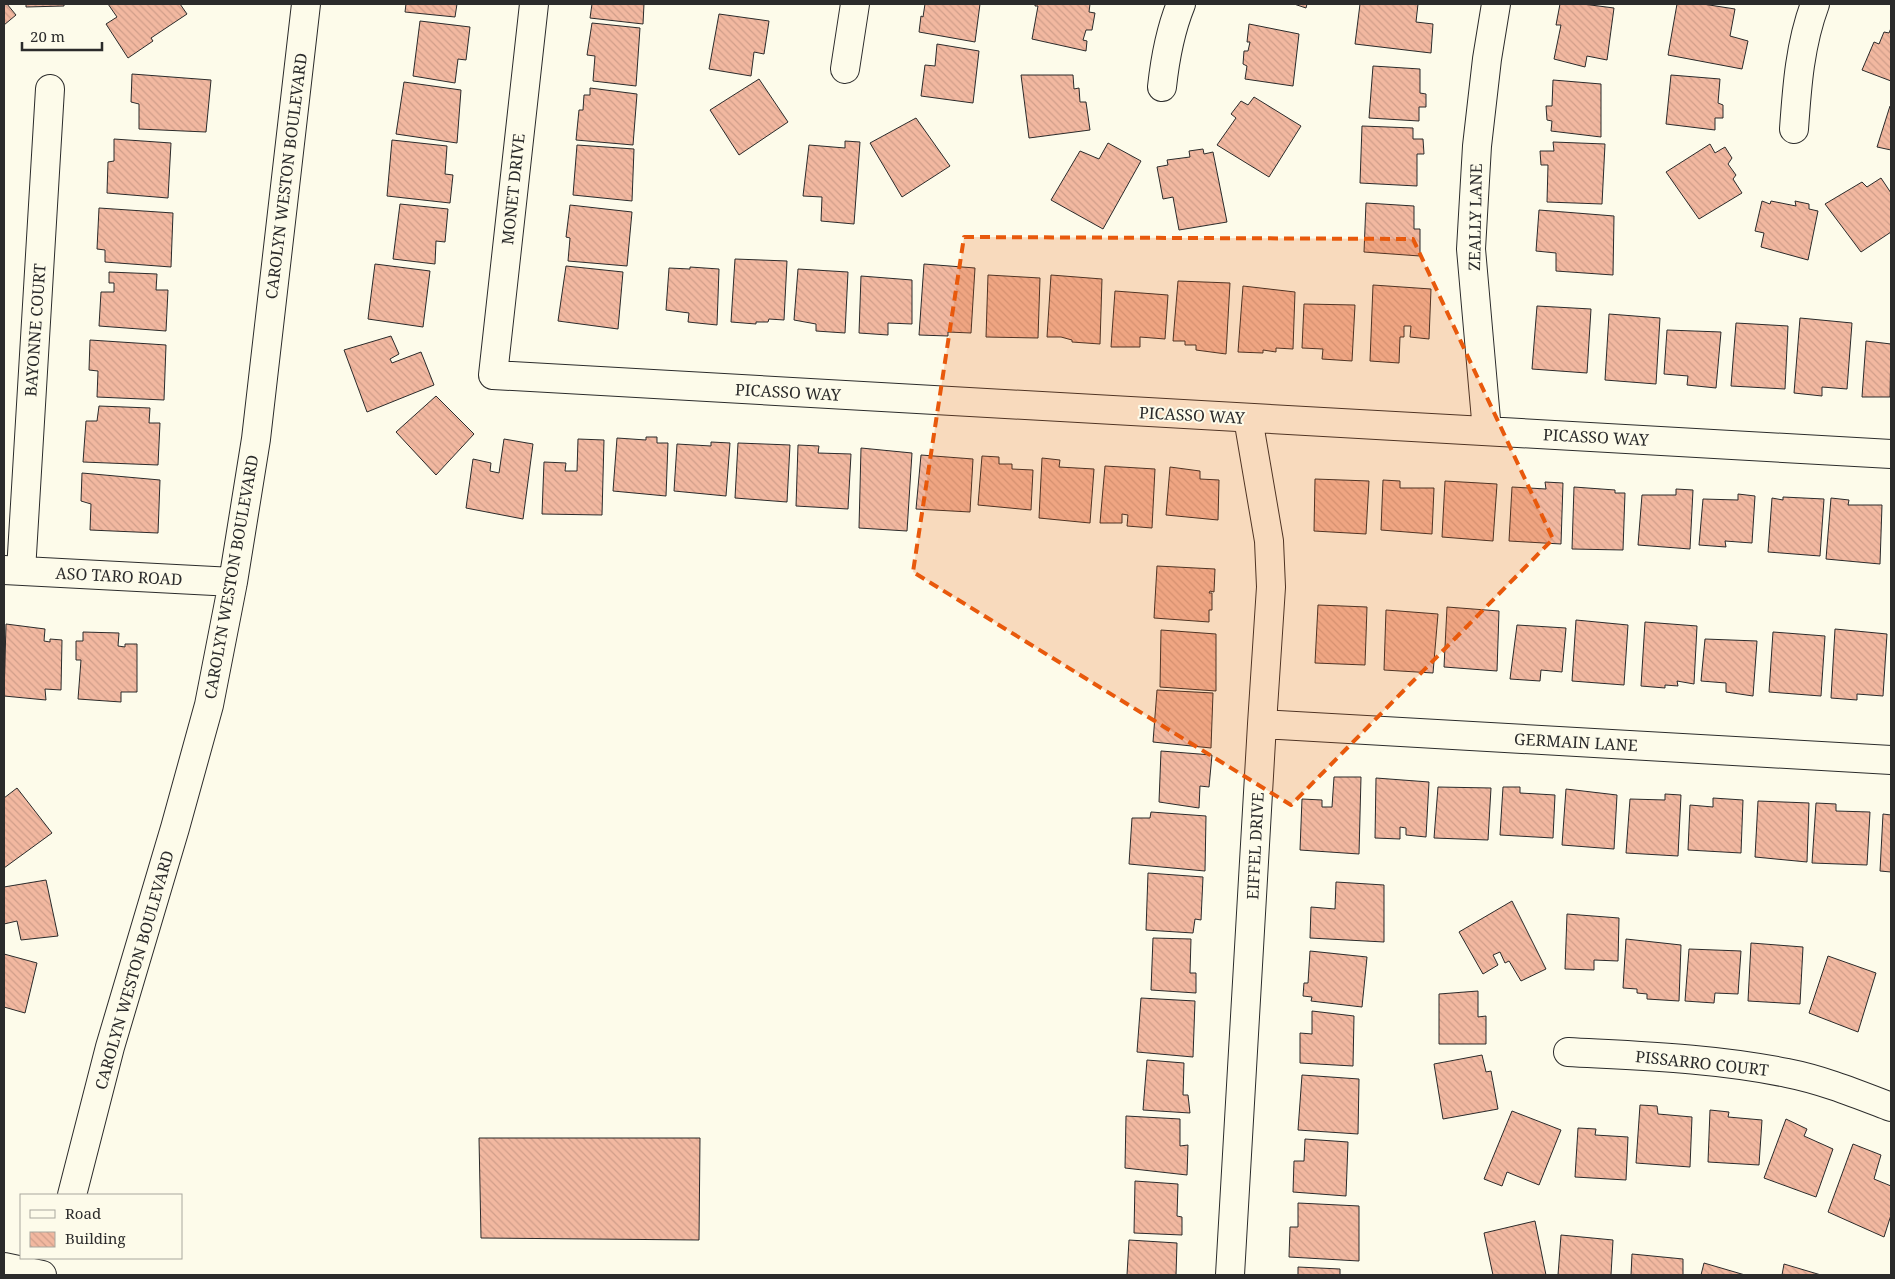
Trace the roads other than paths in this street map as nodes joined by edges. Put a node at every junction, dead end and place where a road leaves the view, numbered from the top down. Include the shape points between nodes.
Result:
1 (306, 4) edge
2 (534, 4) edge
3 (855, 4) edge
4 (1181, 4) edge
5 (1496, 4) edge
6 (1815, 4) edge
7 (845, 69) dead end
8 (1162, 87) dead end
9 (50, 89) dead end
10 (1794, 129) dead end
11 (493, 375) joint
12 (1248, 418) junction
13 (1487, 431) junction
14 (1891, 454) edge
15 (12, 570) edge
16 (234, 582) junction
17 (1262, 724) junction
18 (1891, 760) edge
19 (1568, 1052) dead end
20 (1891, 1107) edge
21 (72, 1194) edge
22 (56, 1259) edge
23 (4, 1267) edge
24 (42, 1275) edge
25 (52, 1275) edge
26 (1230, 1275) edge

1 - 16 street, CAROLYN WESTON BOULEVARD via 256,439
2 - 11 street, MONET DRIVE
3 - 7 street
4 - 8 street via 1165,61
5 - 13 street, ZEALLY LANE via 1486,59 1477,146 1471,249
6 - 10 street via 1798,69
9 - 15 street, BAYONNE COURT
11 - 12 street, PICASSO WAY
12 - 13 street, PICASSO WAY
12 - 17 street, EIFFEL DRIVE via 1269,541 1271,578
13 - 14 street, PICASSO WAY
15 - 16 street, ASO TARO ROAD
16 - 21 street, CAROLYN WESTON BOULEVARD via 206,715 113,1038
17 - 18 street, GERMAIN LANE
17 - 26 street, EIFFEL DRIVE
19 - 20 street, PISSARRO COURT via 1704,1060 1788,1073
22 - 25 street
23 - 24 street

